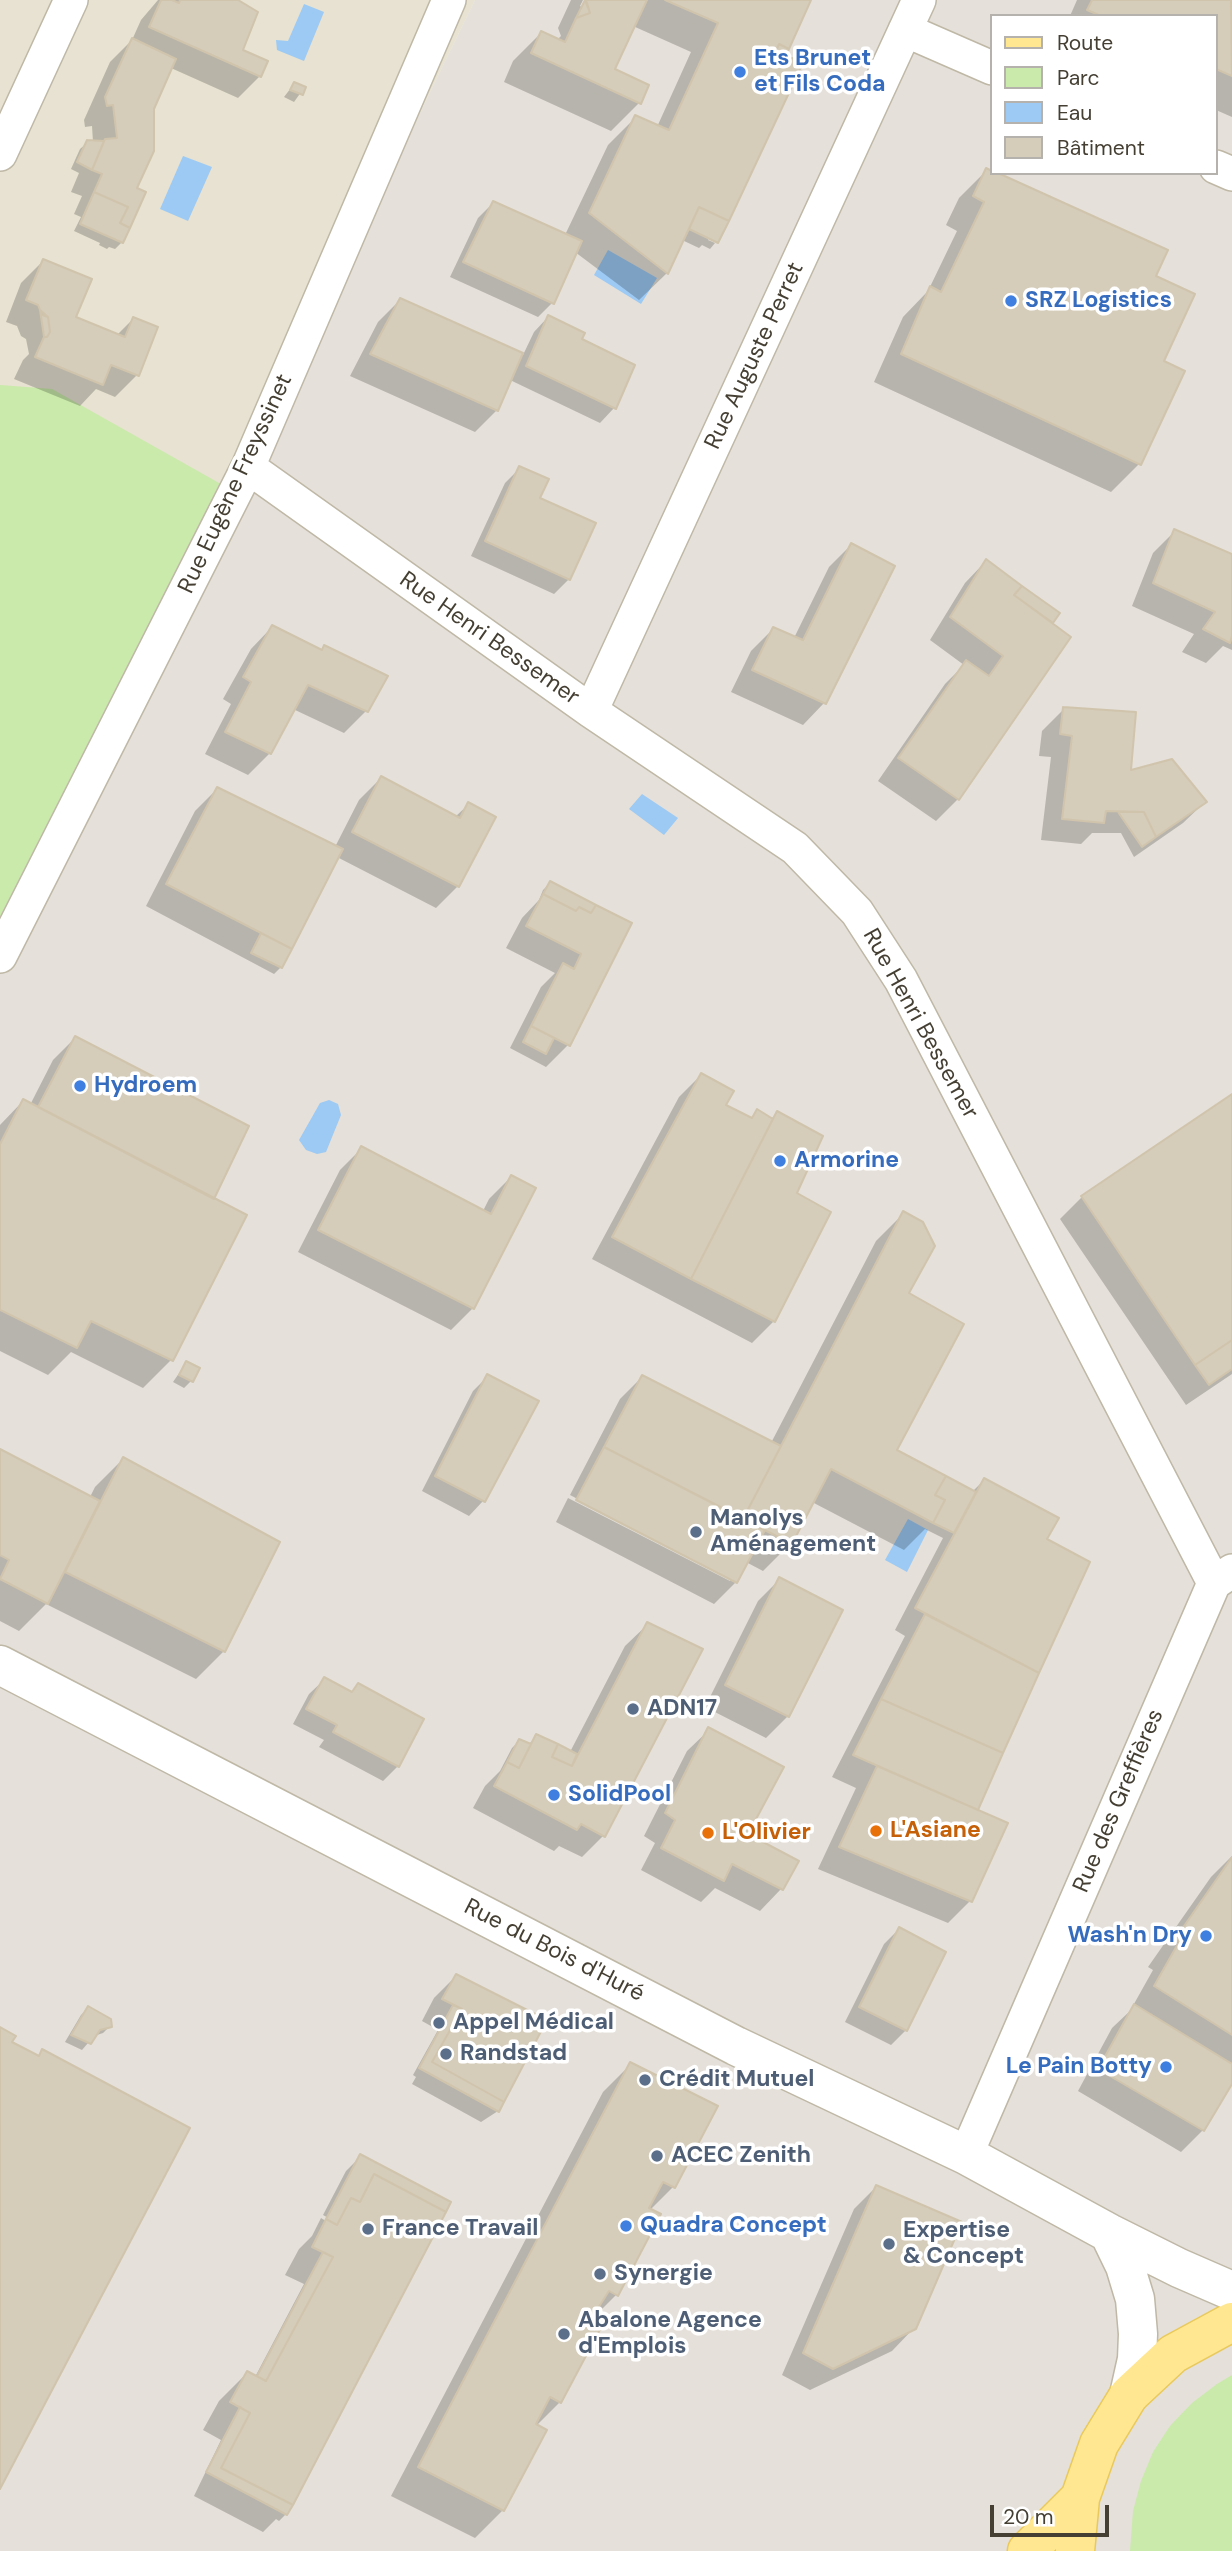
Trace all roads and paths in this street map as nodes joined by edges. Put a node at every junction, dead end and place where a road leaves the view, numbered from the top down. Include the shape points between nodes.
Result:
1 (71, 0) edge
2 (449, 0) edge
3 (919, 0) edge
4 (905, 30) junction
5 (990, 67) edge
6 (0, 154) edge
7 (248, 467) junction
8 (592, 712) junction
9 (0, 956) edge
10 (1223, 1577) edge
11 (0, 1665) edge
12 (966, 2155) junction
13 (1109, 2233) junction
14 (1232, 2291) edge
15 (1232, 2322) edge
16 (1129, 2395) junction
17 (1080, 2498) junction
18 (1027, 2551) edge
19 (1075, 2551) edge

1 - 6 street
2 - 7 street, Rue Eugène Freyssinet
3 - 4 street, Rue Auguste Perret
4 - 5 street
4 - 8 street, Rue Auguste Perret
7 - 8 street, Rue Henri Bessemer
7 - 9 street, Rue Eugène Freyssinet
8 - 10 street, Rue Henri Bessemer via 795,848 857,912 901,980
10 - 12 street, Rue des Greffières
11 - 12 street, Rue du Bois d'Huré via 736,2046
12 - 13 street, Rue du Bois d'Huré
13 - 14 street, Rue du Bois d'Huré
13 - 16 street via 1135,2299 1137,2359
15 - 16 main road via 1173,2354
16 - 17 main road via 1098,2444
17 - 18 main road
17 - 19 main road

